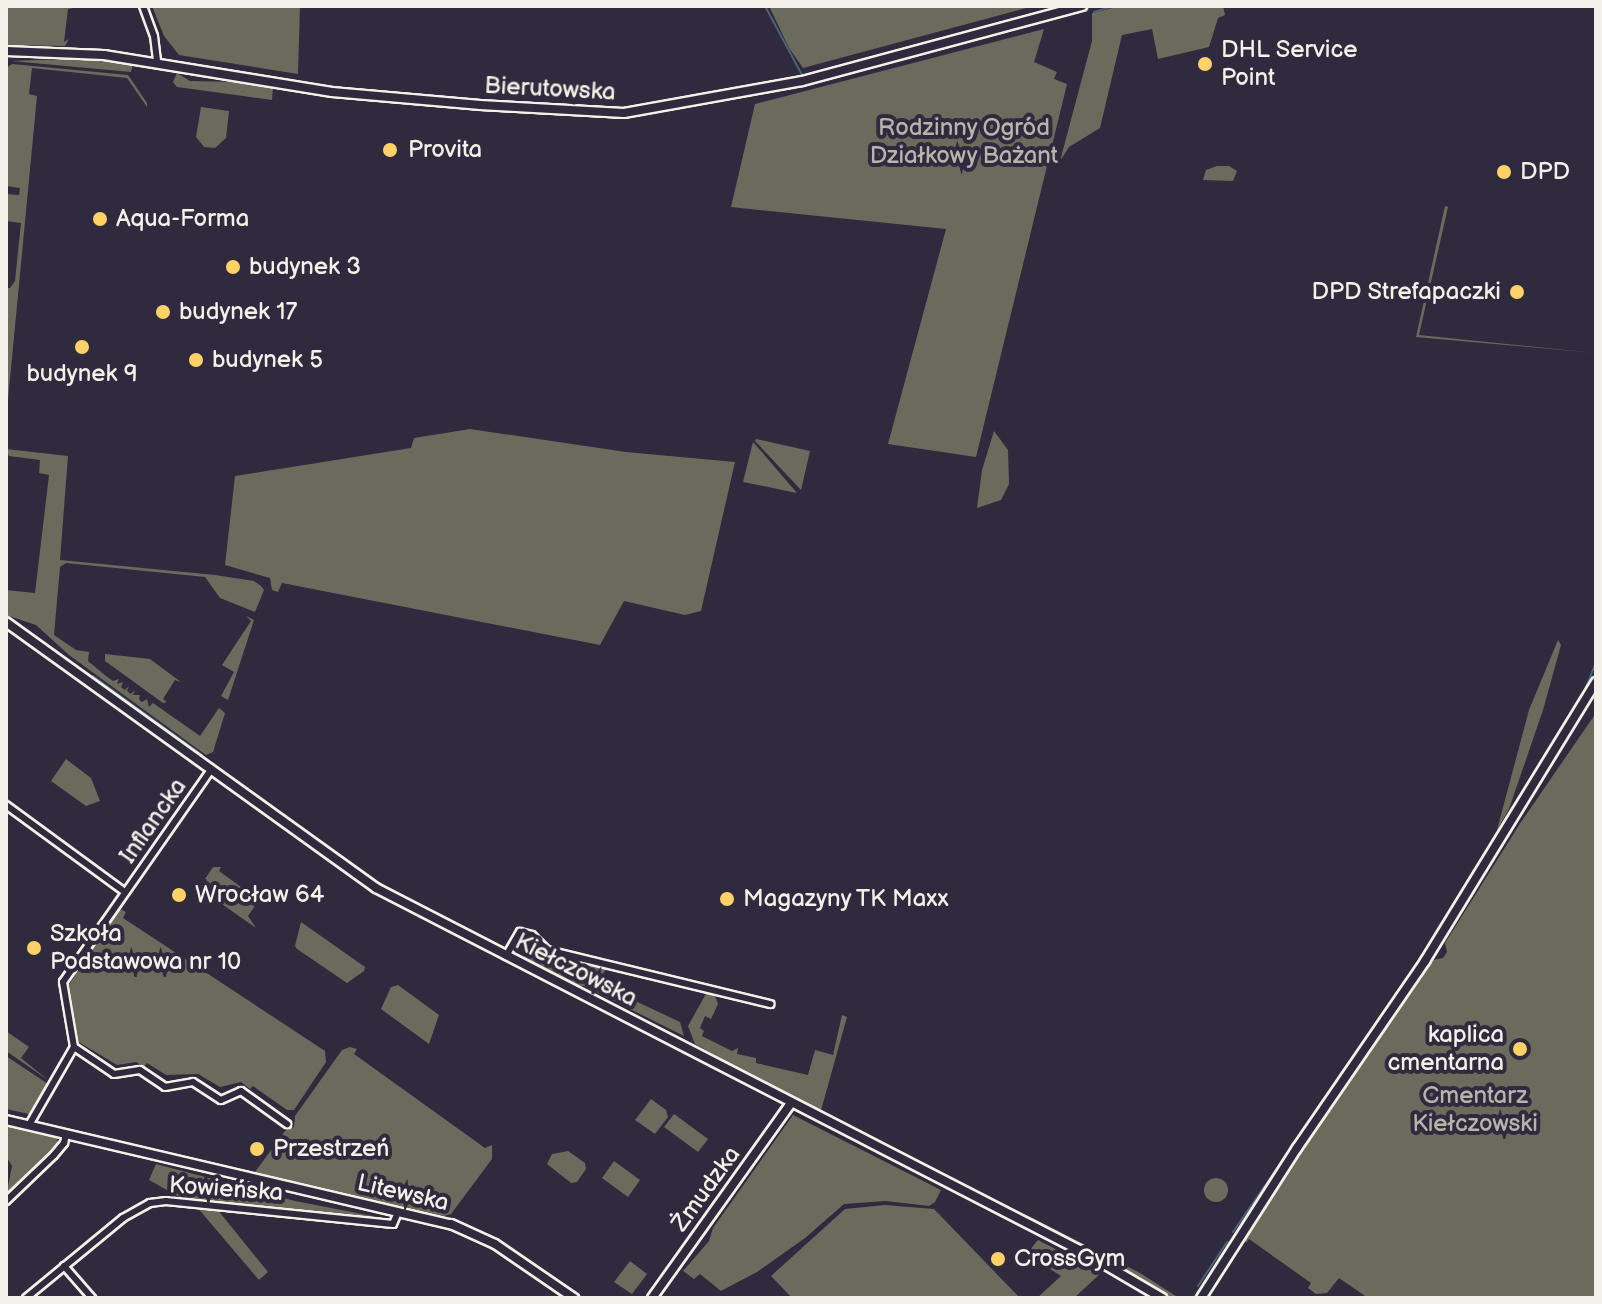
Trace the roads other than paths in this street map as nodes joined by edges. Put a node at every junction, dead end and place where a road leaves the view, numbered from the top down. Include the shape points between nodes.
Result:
1 (143, 6) edge
2 (1082, 6) edge
3 (6, 51) edge
4 (157, 62) junction
5 (6, 622) edge
6 (1596, 682) edge
7 (211, 770) junction
8 (6, 805) edge
9 (125, 892) junction
10 (506, 956) junction
11 (771, 1004) dead end
12 (74, 1047) junction
13 (791, 1103) junction
14 (6, 1120) edge
15 (287, 1124) dead end
16 (29, 1125) junction
17 (66, 1134) junction
18 (6, 1201) edge
19 (398, 1212) junction
20 (64, 1266) junction
21 (26, 1298) edge
22 (92, 1298) edge
23 (574, 1298) edge
24 (652, 1298) edge
25 (1162, 1298) edge
26 (1201, 1298) edge

1 - 4 street
2 - 4 street, Bierutowska via 802,81 624,113 332,92
3 - 4 street, Bierutowska via 77,52
5 - 7 street, Kiełczowska
6 - 26 street via 1430,954
7 - 9 street, Inflancka
7 - 10 street, Kiełczowska via 363,879
8 - 9 street, Inflancka
9 - 12 street, Inflancka via 63,982
10 - 11 street via 520,932 532,935 547,950
10 - 13 street, Kiełczowska
12 - 15 street via 114,1074 140,1070 165,1087 193,1082 221,1100 241,1091
12 - 16 street
13 - 24 street, Żmudzka
13 - 25 street, Kiełczowska via 1087,1254
14 - 16 street, Litewska
16 - 17 street, Litewska
17 - 18 street via 54,1155
17 - 19 street, Litewska
19 - 20 street, Kowieńska via 393,1224 150,1203
19 - 23 street, Litewska via 480,1235
20 - 21 street, Kowieńska
20 - 22 street

